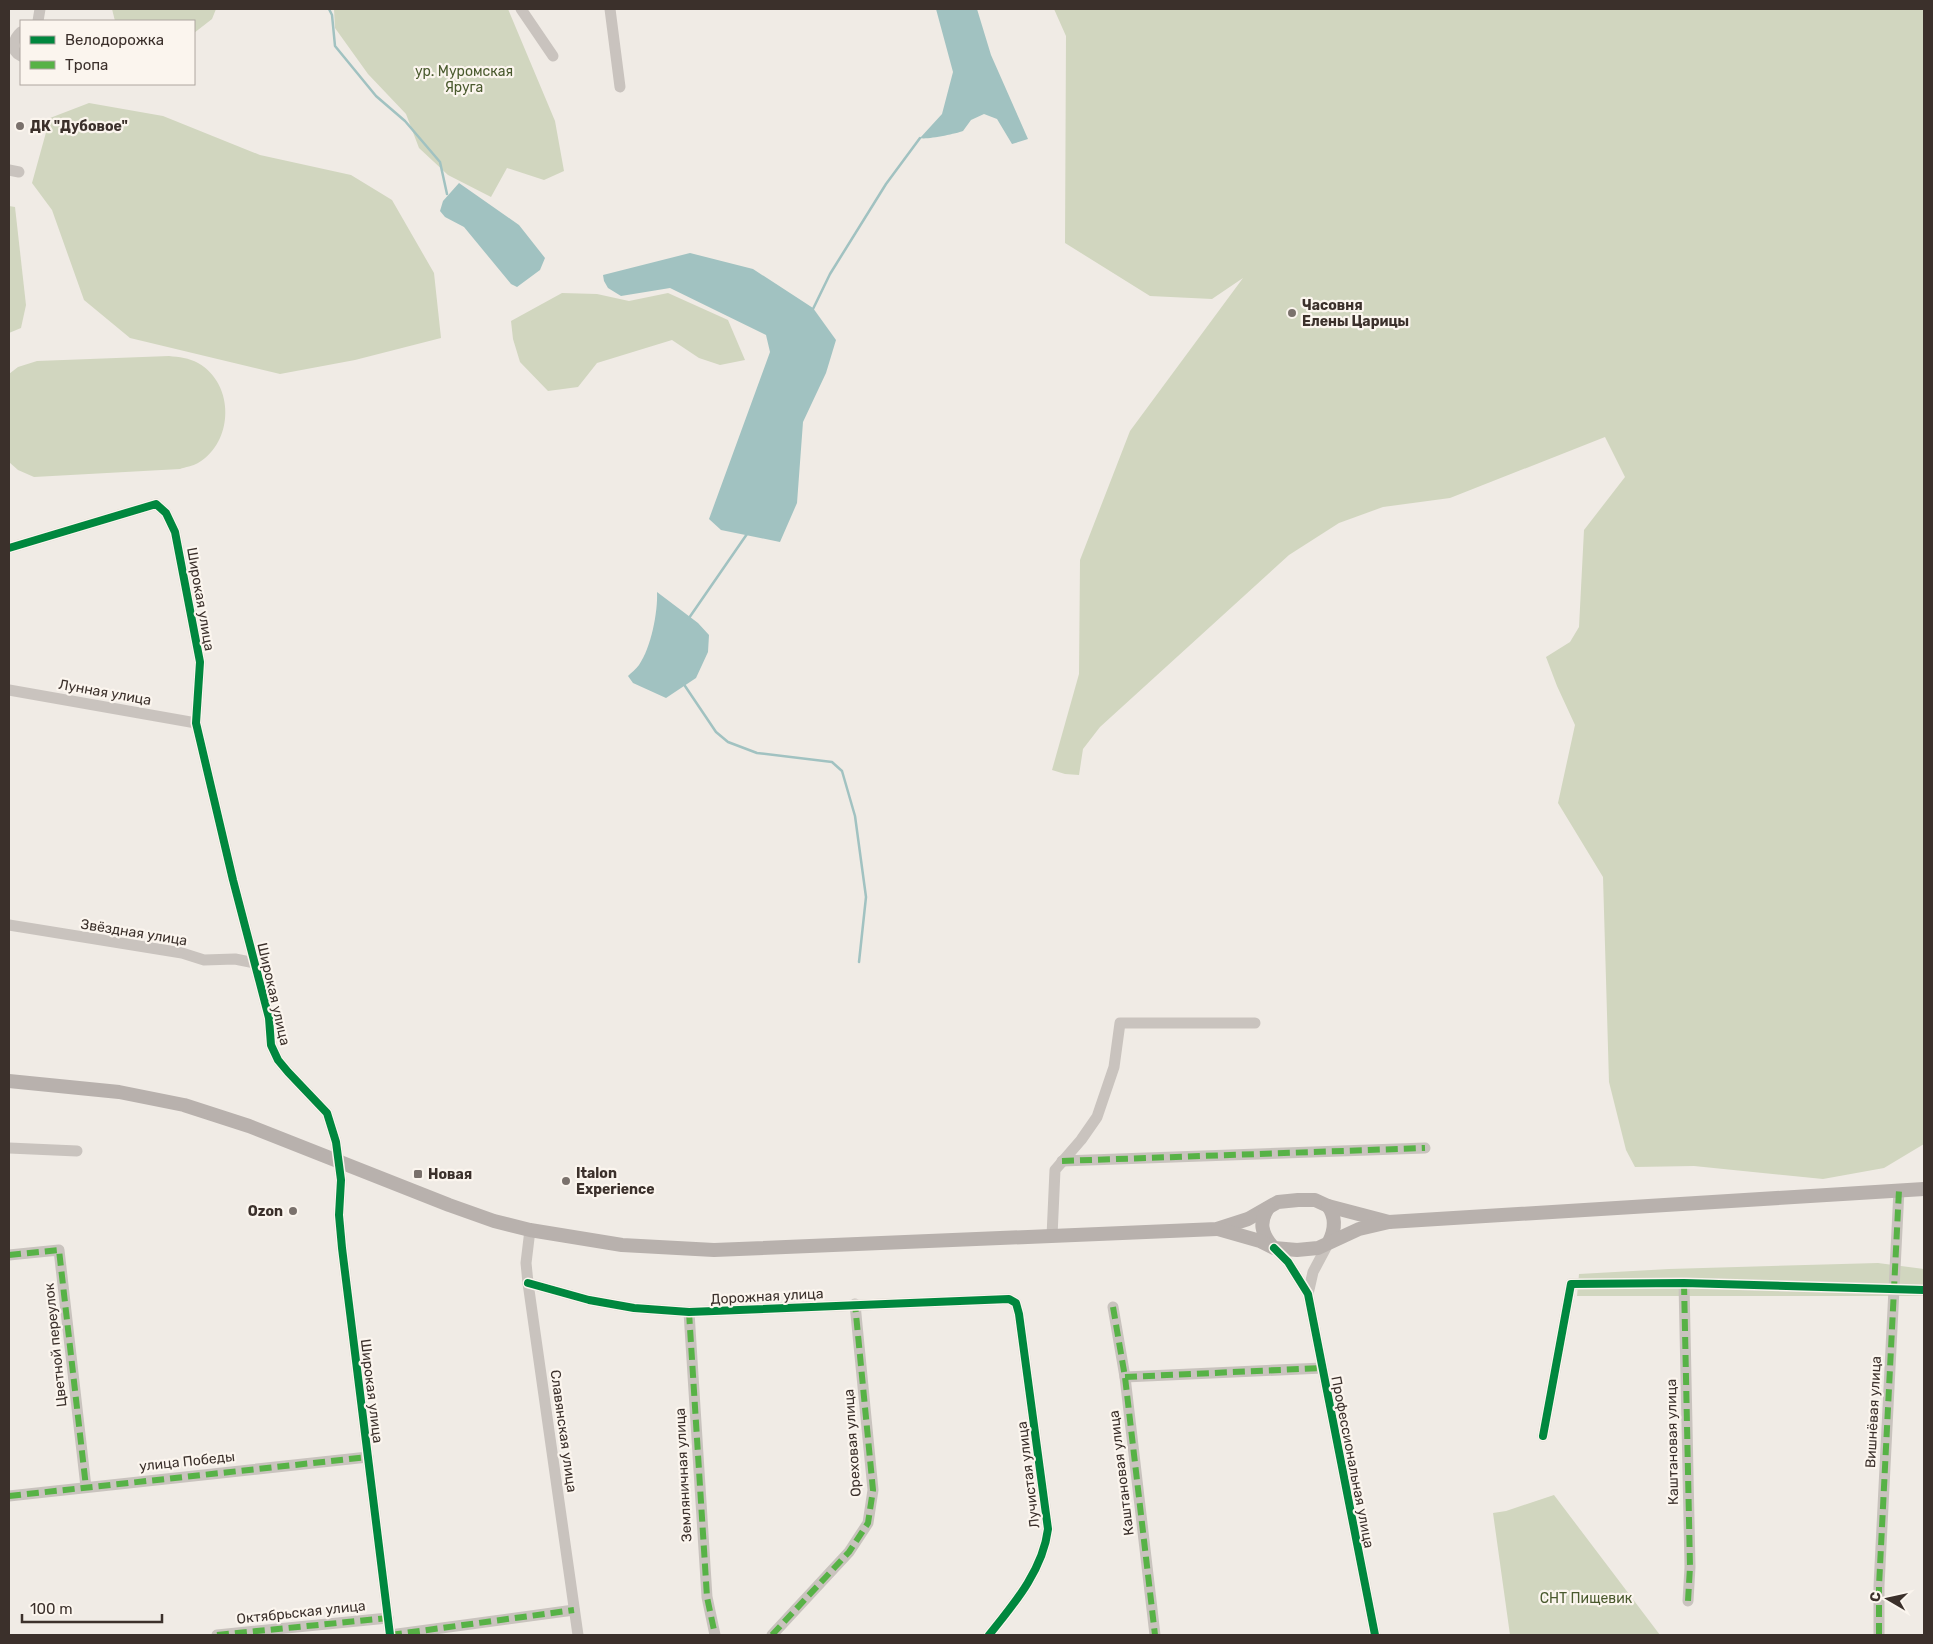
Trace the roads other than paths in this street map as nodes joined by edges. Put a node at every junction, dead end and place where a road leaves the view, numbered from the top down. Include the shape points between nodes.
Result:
1 (521, 9) edge
2 (610, 9) edge
3 (20, 33) edge
4 (20, 56) edge
5 (553, 56) dead end
6 (620, 87) dead end
7 (9, 548) edge
8 (9, 690) edge
9 (196, 722) junction
10 (9, 926) edge
11 (255, 963) junction
12 (1255, 1024) dead end
13 (9, 1081) edge
14 (9, 1148) edge
15 (1425, 1148) dead end
16 (77, 1151) dead end
17 (339, 1161) junction
18 (1062, 1161) junction
19 (1924, 1189) edge
20 (1899, 1190) junction
21 (1328, 1206) junction
22 (1268, 1208) junction
23 (1388, 1222) junction
24 (1217, 1229) junction
25 (530, 1230) junction
26 (1052, 1236) junction
27 (1330, 1242) junction
28 (1274, 1248) junction
29 (9, 1255) edge
30 (528, 1283) junction
31 (1684, 1283) junction
32 (1895, 1288) junction
33 (1924, 1290) edge
34 (1308, 1294) junction
35 (1009, 1299) joint
36 (855, 1304) junction
37 (1113, 1307) dead end
38 (689, 1312) junction
39 (1322, 1368) junction
40 (1125, 1377) junction
41 (1543, 1436) dead end
42 (368, 1457) junction
43 (86, 1487) junction
44 (9, 1496) edge
45 (1688, 1601) dead end
46 (574, 1610) junction
47 (388, 1618) junction
48 (217, 1635) edge
49 (390, 1635) edge
50 (578, 1635) edge
51 (716, 1635) edge
52 (772, 1635) edge
53 (988, 1635) edge
54 (1155, 1635) edge
55 (1375, 1635) edge
56 (1878, 1635) edge

1 - 5 street
2 - 6 street
3 - 4 street via 13,48
7 - 9 street, Широкая улица via 156,504 166,513 180,549 200,662
8 - 9 street, Лунная улица
9 - 11 street, Широкая улица
10 - 11 street, Звёздная улица via 182,953 204,960 235,959
11 - 17 street, Широкая улица via 278,1060 327,1112
12 - 18 street via 1120,1023 1114,1067 1097,1117
13 - 17 main road via 120,1092 184,1105
14 - 16 street
15 - 18 street
17 - 25 main road via 449,1205
17 - 42 street, Широкая улица via 342,1248
18 - 26 street via 1055,1170
19 - 20 main road
20 - 23 main road
20 - 32 street, Вишнёвая улица
21 - 22 main road via 1315,1200 1298,1200 1278,1202
21 - 23 main road
21 - 27 main road via 1334,1219
22 - 24 main road via 1248,1219
22 - 28 main road via 1262,1221 1262,1231
23 - 27 main road via 1359,1229
24 - 26 main road
24 - 28 main road via 1260,1240
25 - 26 main road via 622,1245 714,1250
25 - 30 street, Славянская улица via 526,1262
27 - 28 main road via 1305,1250
27 - 34 street via 1313,1272
28 - 34 street via 1288,1262
29 - 43 street, Цветной переулок via 59,1250
30 - 38 street, Дорожная улица via 589,1300 634,1308
30 - 46 street, Славянская улица
31 - 32 street
31 - 41 street via 1571,1284
31 - 45 street, Каштановая улица
32 - 33 street
32 - 56 street, Вишнёвая улица
34 - 39 street, Профессиональная улица
35 - 36 street, Дорожная улица
35 - 53 street, Лучистая улица via 1016,1303 1019,1314 1048,1529 1046,1546 1038,1564 1017,1600
36 - 38 street, Дорожная улица
36 - 52 street, Ореховая улица via 873,1490 868,1523 849,1552
37 - 40 street, Каштановая улица
38 - 51 street, Земляничная улица via 707,1597
39 - 40 street
39 - 55 street, Профессиональная улица
40 - 54 street, Каштановая улица
42 - 43 street, улица Победы
42 - 47 street, Широкая улица
43 - 44 street, улица Победы
46 - 49 street
46 - 50 street, Славянская улица
47 - 48 street, Октябрьская улица
47 - 49 street, Широкая улица

